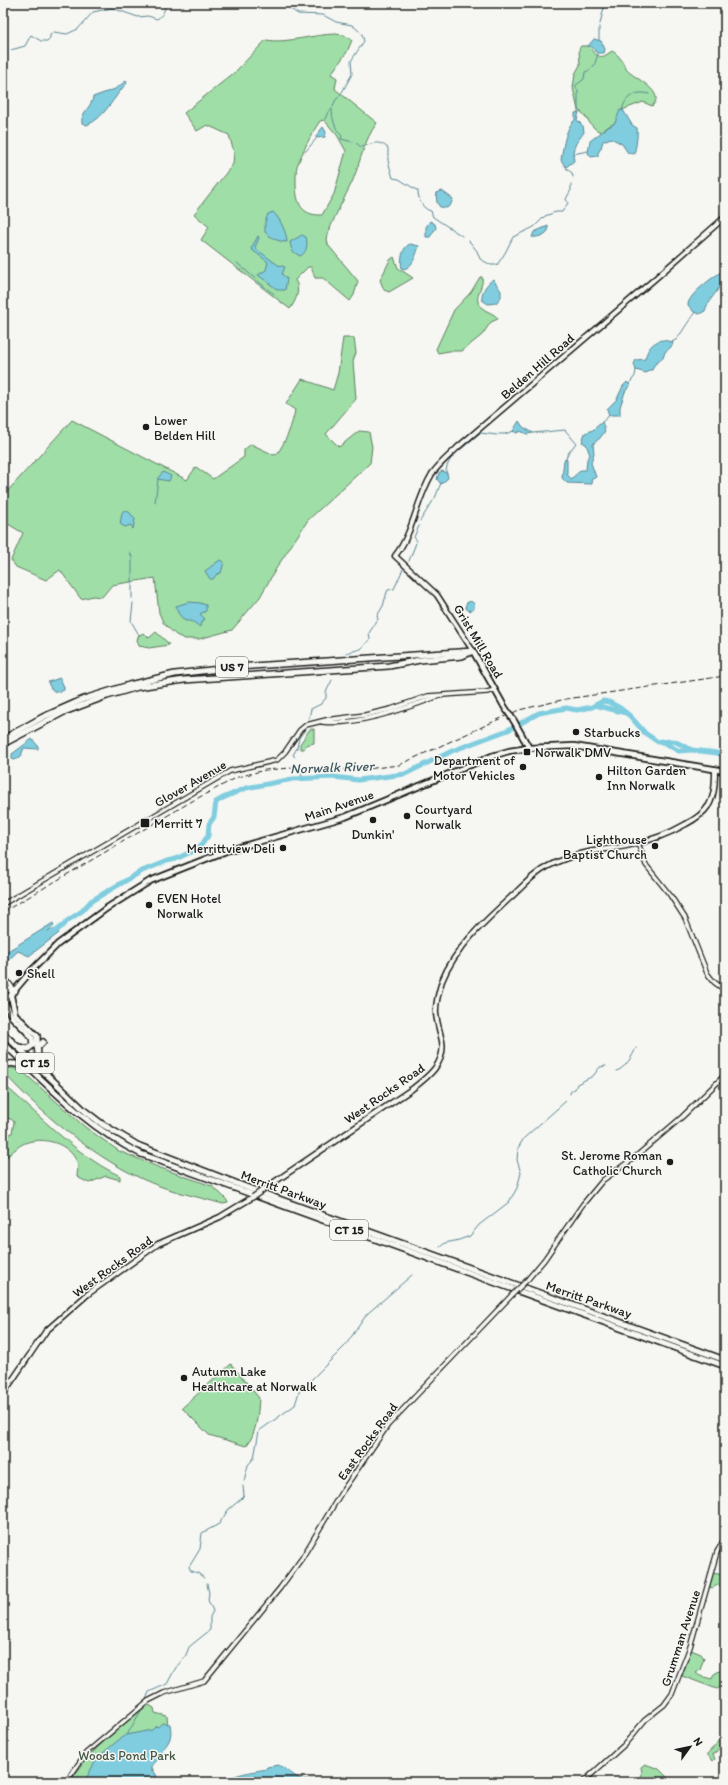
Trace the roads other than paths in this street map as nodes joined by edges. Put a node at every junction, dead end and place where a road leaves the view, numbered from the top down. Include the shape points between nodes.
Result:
1 (725, 217) edge
2 (395, 556) joint
3 (473, 651) junction
4 (495, 690) junction
5 (3, 739) edge
6 (3, 744) edge
7 (530, 748) junction
8 (715, 769) junction
9 (725, 771) edge
10 (638, 843) junction
11 (3, 904) edge
12 (3, 975) edge
13 (3, 988) edge
14 (725, 990) edge
15 (15, 991) junction
16 (11, 996) junction
17 (4, 1003) edge
18 (26, 1032) joint
19 (3, 1033) edge
20 (36, 1036) joint
21 (43, 1042) dead end
22 (3, 1043) edge
23 (14, 1044) junction
24 (37, 1048) junction
25 (3, 1065) edge
26 (725, 1074) edge
27 (40, 1077) junction
28 (66, 1094) junction
29 (725, 1360) edge
30 (725, 1366) edge
31 (3, 1394) edge
32 (725, 1538) edge
33 (66, 1782) edge
34 (583, 1782) edge

1 - 2 main road, Belden Hill Road via 443,460 429,480 406,538
2 - 3 main road, Grist Mill Road via 437,595
3 - 4 main road, Grist Mill Road
3 - 5 highway, US 7 via 245,666 175,674 84,699 43,717
3 - 6 highway, US 7 via 462,656 389,666 184,680 138,687 71,709
4 - 7 main road, Grist Mill Road, bridge
4 - 11 street, Glover Avenue via 428,696 365,715 303,727 276,760 230,771
7 - 8 main road, Main Avenue via 574,746
7 - 15 main road, Main Avenue via 492,756 346,817 226,851 150,881 65,938
8 - 9 main road, Main Avenue
8 - 10 main road, West Rocks Road via 711,800 701,815 674,831
10 - 14 street via 646,865 685,918 707,973
10 - 31 main road, West Rocks Road, bridge via 586,853 551,865 533,876 483,925 449,967 436,1006 442,1054 431,1074 253,1197 220,1217 158,1244 88,1294 46,1331
12 - 15 street
13 - 15 highway
15 - 16 main road, Main Avenue
16 - 17 main road, Main Avenue
16 - 20 main road via 15,1014
17 - 18 main road via 12,1017
18 - 23 highway via 33,1040 31,1048 24,1050
19 - 23 highway, Merritt Parkway / CT 15
20 - 24 highway
21 - 24 highway
22 - 27 highway, Merritt Parkway / CT 15
23 - 28 highway, Merritt Parkway / CT 15
24 - 28 highway via 40,1064
25 - 27 highway via 20,1064
26 - 33 street, East Rocks Road, bridge via 682,1117 597,1187 528,1279 388,1425 341,1493 302,1558 204,1682 164,1693 148,1701 86,1754
27 - 30 highway, Merritt Parkway / CT 15 via 87,1121 122,1145 141,1154
28 - 29 highway, Merritt Parkway / CT 15 via 102,1124 157,1154
32 - 34 street, Grumman Avenue via 715,1558 692,1640 672,1694 624,1745

